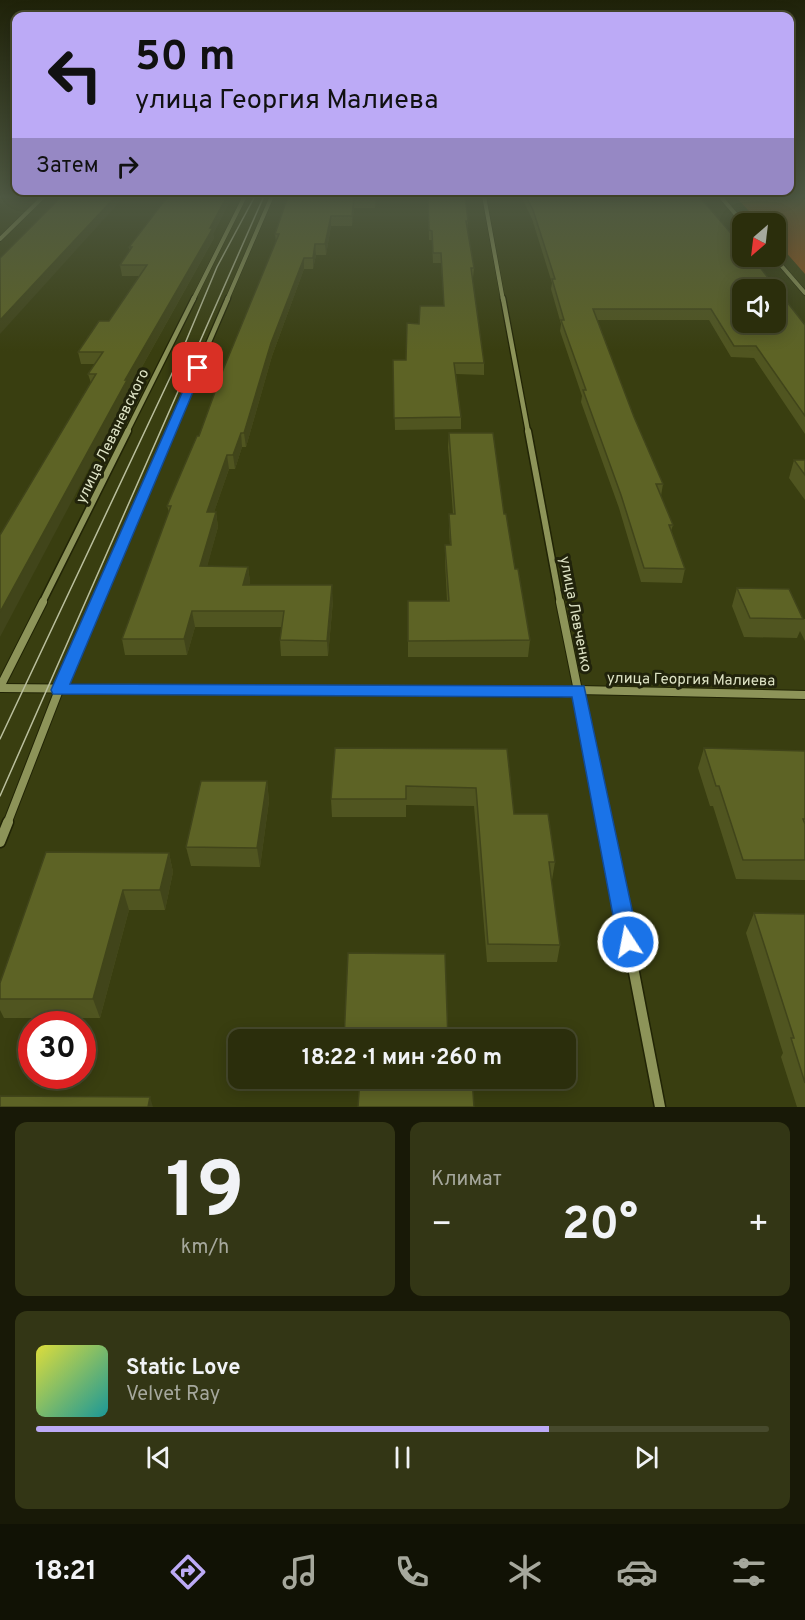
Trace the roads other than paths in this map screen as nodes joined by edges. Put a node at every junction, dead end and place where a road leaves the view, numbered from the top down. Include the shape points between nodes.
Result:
1 (219, 248) edge
2 (250, 248) edge
3 (494, 248) edge
4 (783, 267) edge
5 (805, 293) edge
6 (0, 688) edge
7 (59, 690) junction
8 (579, 690) junction
9 (805, 695) edge
10 (0, 842) edge
11 (660, 1107) edge

1 - 6 street, улица Леваневского
2 - 7 street
3 - 8 street, улица Левченко
4 - 5 street
6 - 7 street, улица Георгия Малиева
7 - 8 street, улица Георгия Малиева
7 - 10 street
8 - 9 street, улица Георгия Малиева
8 - 11 street, улица Левченко

